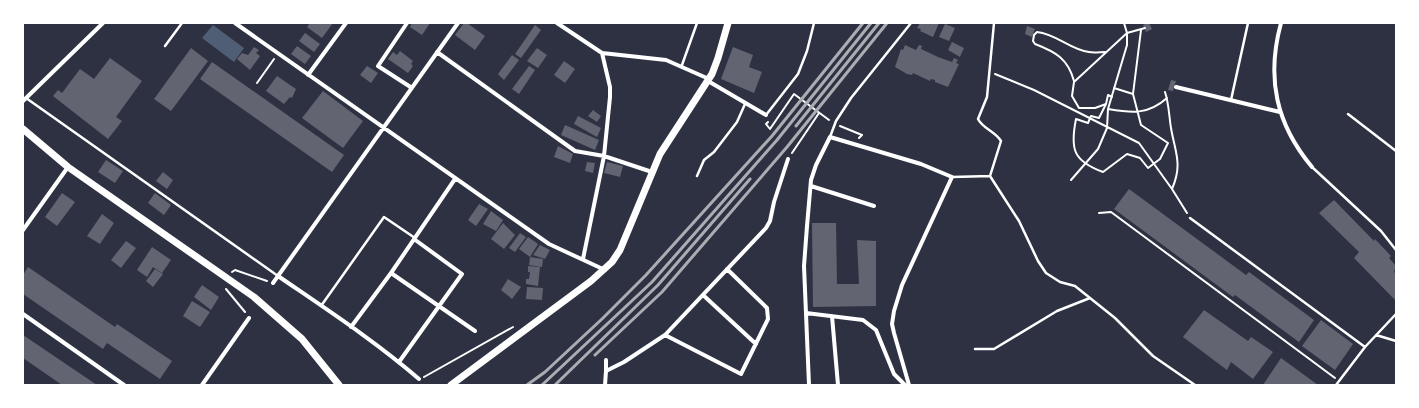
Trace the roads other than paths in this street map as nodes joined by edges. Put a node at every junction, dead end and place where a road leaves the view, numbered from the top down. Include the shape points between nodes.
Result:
1 (103, 23) edge
2 (182, 23) edge
3 (235, 23) edge
4 (346, 23) edge
5 (407, 23) edge
6 (458, 23) edge
7 (557, 23) edge
8 (697, 23) edge
9 (728, 23) edge
10 (814, 23) edge
11 (912, 23) edge
12 (994, 23) edge
13 (1248, 23) edge
14 (1281, 23) edge
15 (165, 46) dead end
16 (437, 52) junction
17 (602, 53) junction
18 (682, 65) junction
19 (308, 75) junction
20 (709, 80) junction
21 (1176, 87) dead end
22 (412, 88) junction
23 (25, 99) edge
24 (1231, 100) junction
25 (745, 104) junction
26 (1280, 112) junction
27 (1348, 114) dead end
28 (766, 115) joint
29 (383, 128) junction
30 (23, 129) edge
31 (830, 137) junction
32 (1396, 151) edge
33 (604, 156) junction
34 (788, 159) road end
35 (68, 167) junction
36 (1312, 167) joint
37 (652, 172) junction
38 (697, 176) dead end
39 (990, 176) junction
40 (952, 177) junction
41 (455, 180) junction
42 (812, 186) junction
43 (772, 192) dead end
44 (776, 196) junction
45 (874, 206) dead end
46 (1190, 218) road end
47 (23, 230) edge
48 (414, 238) junction
49 (1396, 250) edge
50 (583, 259) junction
51 (728, 269) junction
52 (605, 270) junction
53 (391, 273) junction
54 (278, 276) junction
55 (273, 283) road end
56 (703, 295) junction
57 (1091, 298) junction
58 (321, 306) junction
59 (439, 307) junction
60 (806, 313) junction
61 (23, 314) edge
62 (1396, 314) edge
63 (832, 316) junction
64 (249, 318) road end
65 (351, 327) junction
66 (475, 331) dead end
67 (665, 334) junction
68 (1376, 335) junction
69 (1396, 341) edge
70 (756, 344) junction
71 (1365, 347) junction
72 (976, 349) dead end
73 (606, 360) dead end
74 (399, 362) junction
75 (606, 372) junction
76 (419, 379) road end
77 (124, 385) edge
78 (202, 385) edge
79 (339, 385) edge
80 (451, 385) edge
81 (605, 385) edge
82 (809, 385) edge
83 (838, 385) edge
84 (905, 385) edge
85 (909, 385) edge
86 (1195, 385) edge
87 (1336, 385) edge

1 - 23 street
2 - 15 lane
3 - 19 street
4 - 19 street
5 - 22 street via 378,66
6 - 16 street
7 - 17 street
8 - 18 lane
9 - 20 main road
10 - 28 lane via 808,51 798,74
11 - 31 lane via 851,98 836,121
12 - 39 lane via 987,97 978,119 980,124 997,134 1001,141
13 - 24 lane
14 - 26 street via 1274,72
16 - 22 street
16 - 33 street via 575,151
17 - 18 street via 649,57
17 - 33 street via 610,86
18 - 20 street
19 - 29 street
20 - 25 street
20 - 37 main road via 666,143
21 - 24 street
22 - 29 street
23 - 54 lane
24 - 26 street
25 - 28 street
25 - 38 lane via 737,122 714,152 704,160
26 - 36 street via 1290,137
27 - 32 lane
29 - 41 street
29 - 54 street
30 - 35 main road
31 - 40 street via 921,164
31 - 42 street via 816,165
33 - 37 street
33 - 50 street
34 - 44 street
35 - 47 street
35 - 79 main road via 254,297 302,339
36 - 49 lane via 1381,231
37 - 52 main road via 626,237
39 - 40 lane
39 - 57 lane via 1019,221 1046,273 1060,282 1075,286
40 - 85 street via 902,285 894,310 892,324
41 - 48 street
41 - 50 street via 549,244
42 - 45 street
42 - 60 street via 804,266
43 - 44 street
44 - 51 street via 766,228
46 - 71 lane
48 - 53 street
48 - 58 lane via 384,218
48 - 59 street via 462,274
50 - 52 street
51 - 56 street
51 - 70 street via 767,308 768,319
52 - 80 main road
53 - 59 street
53 - 65 street
54 - 55 street
54 - 58 street
56 - 67 street
56 - 70 street
57 - 72 lane via 1057,311 994,349
57 - 86 lane via 1153,356
58 - 65 street
59 - 66 street
59 - 74 street
60 - 63 street
60 - 82 street
61 - 77 street
62 - 68 lane
63 - 83 street
63 - 84 street via 863,320 876,330 894,374
64 - 78 street
65 - 74 street
67 - 70 street via 741,374
67 - 75 street
68 - 69 lane
68 - 71 lane
71 - 87 lane
73 - 75 street
74 - 76 street
75 - 81 street

